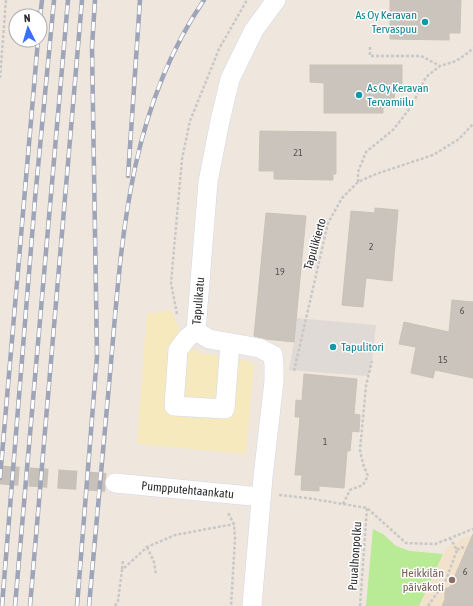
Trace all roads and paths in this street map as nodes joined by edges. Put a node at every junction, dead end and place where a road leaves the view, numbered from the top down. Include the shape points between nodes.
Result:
1 (6, 0) edge
2 (276, 0) edge
3 (370, 47) dead end
4 (473, 48) edge
5 (440, 66) junction
6 (0, 78) edge
7 (473, 124) edge
8 (358, 182) junction
9 (196, 331) junction
10 (230, 343) junction
11 (298, 352) dead end
12 (372, 361) dead end
13 (115, 483) tunnel mouth
14 (270, 496) junction
15 (343, 504) junction
16 (367, 508) junction
17 (229, 515) dead end
18 (234, 524) junction
19 (473, 529) edge
20 (450, 538) junction
21 (147, 547) junction
22 (457, 550) junction
23 (473, 551) edge
24 (122, 560) dead end
25 (122, 570) junction
26 (156, 575) dead end
27 (115, 606) edge
28 (230, 606) edge
29 (252, 606) edge
30 (360, 606) edge
31 (428, 606) edge

1 - 6 path
2 - 9 street, Tapulikatu via 254,30 230,79 208,182
3 - 5 path via 370,56 421,56
4 - 5 path via 456,61
5 - 8 path via 426,78 411,107 393,130 366,152 358,172
7 - 8 path, Tapulikierto via 459,139 433,154
8 - 11 path, Tapulikierto via 342,198 328,223
9 - 10 street, Tapulikatu via 209,339
9 - 10 street via 178,350 174,406 225,409
10 - 14 street, Tapulikatu via 258,348 273,355
12 - 15 path via 366,386 360,450 368,476 364,485 350,490
13 - 14 street, Pumpputehtaankatu
14 - 15 path via 307,498
14 - 29 street, Tapulikatu
15 - 16 path
16 - 20 path via 406,543 435,544
16 - 30 path, Puualhonpolku
17 - 18 path
18 - 21 path via 175,535
18 - 28 path
19 - 20 path
20 - 22 path
21 - 25 path
21 - 26 path via 154,562
22 - 23 path via 461,547
22 - 31 path via 446,580
24 - 25 path
25 - 27 path

